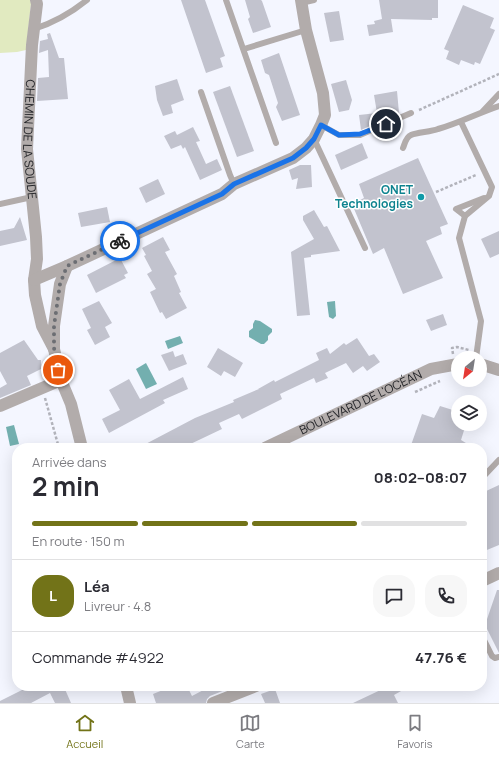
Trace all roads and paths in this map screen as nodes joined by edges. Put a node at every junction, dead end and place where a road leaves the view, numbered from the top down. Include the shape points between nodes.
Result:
1 (36, 0) edge
2 (87, 0) edge
3 (226, 0) edge
4 (314, 0) edge
5 (301, 1) edge
6 (34, 29) junction
7 (306, 30) junction
8 (244, 49) junction
9 (499, 74) edge
10 (201, 92) dead end
11 (499, 94) edge
12 (499, 106) edge
13 (482, 112) junction
14 (412, 113) joint
15 (461, 122) junction
16 (321, 125) junction
17 (314, 139) junction
18 (276, 143) dead end
19 (404, 148) dead end
20 (484, 172) junction
21 (234, 184) junction
22 (436, 192) dead end
23 (489, 196) junction
24 (32, 197) junction
25 (0, 204) edge
26 (465, 216) junction
27 (365, 248) dead end
28 (67, 266) junction
29 (34, 280) junction
30 (54, 348) junction
31 (477, 351) edge
32 (451, 365) edge
33 (487, 366) edge
34 (499, 370) edge
35 (61, 380) junction
36 (43, 394) dead end
37 (0, 406) edge
38 (58, 443) edge
39 (81, 443) edge
40 (276, 443) edge
41 (499, 460) edge
42 (487, 473) edge
43 (499, 573) edge
44 (487, 579) edge
45 (487, 646) edge
46 (499, 657) edge
47 (127, 691) edge
48 (243, 691) edge
49 (130, 703) edge
50 (213, 703) edge

1 - 6 street, CHEMIN DE LA SOUDE
2 - 6 lane via 70,13
3 - 8 lane
4 - 5 lane
5 - 7 street
6 - 24 street, CHEMIN DE LA SOUDE via 27,149
7 - 8 lane
7 - 16 street via 322,93 324,115
8 - 18 lane
9 - 14 path
10 - 21 lane
11 - 13 lane
12 - 13 lane
13 - 15 lane
14 - 16 lane via 360,134 339,135
15 - 19 lane via 411,135 406,140
15 - 20 lane
16 - 17 street
17 - 21 street via 293,158
17 - 27 lane
20 - 22 path
20 - 23 lane via 492,187
21 - 28 street via 222,194
23 - 26 lane
23 - 26 lane via 456,209
24 - 25 lane
24 - 29 street, CHEMIN DE LA SOUDE via 37,259
26 - 31 lane via 459,238 481,320
28 - 29 street
28 - 30 street via 60,284 54,326
29 - 30 street, CHEMIN DE LA SOUDE via 42,326
30 - 35 street
32 - 40 street, BOULEVARD DE L'OCÉAN via 431,369
33 - 34 street
35 - 37 street
35 - 39 street via 71,404
36 - 38 path
41 - 42 lane
43 - 44 street
45 - 46 lane via 492,656
47 - 49 street
48 - 50 street

